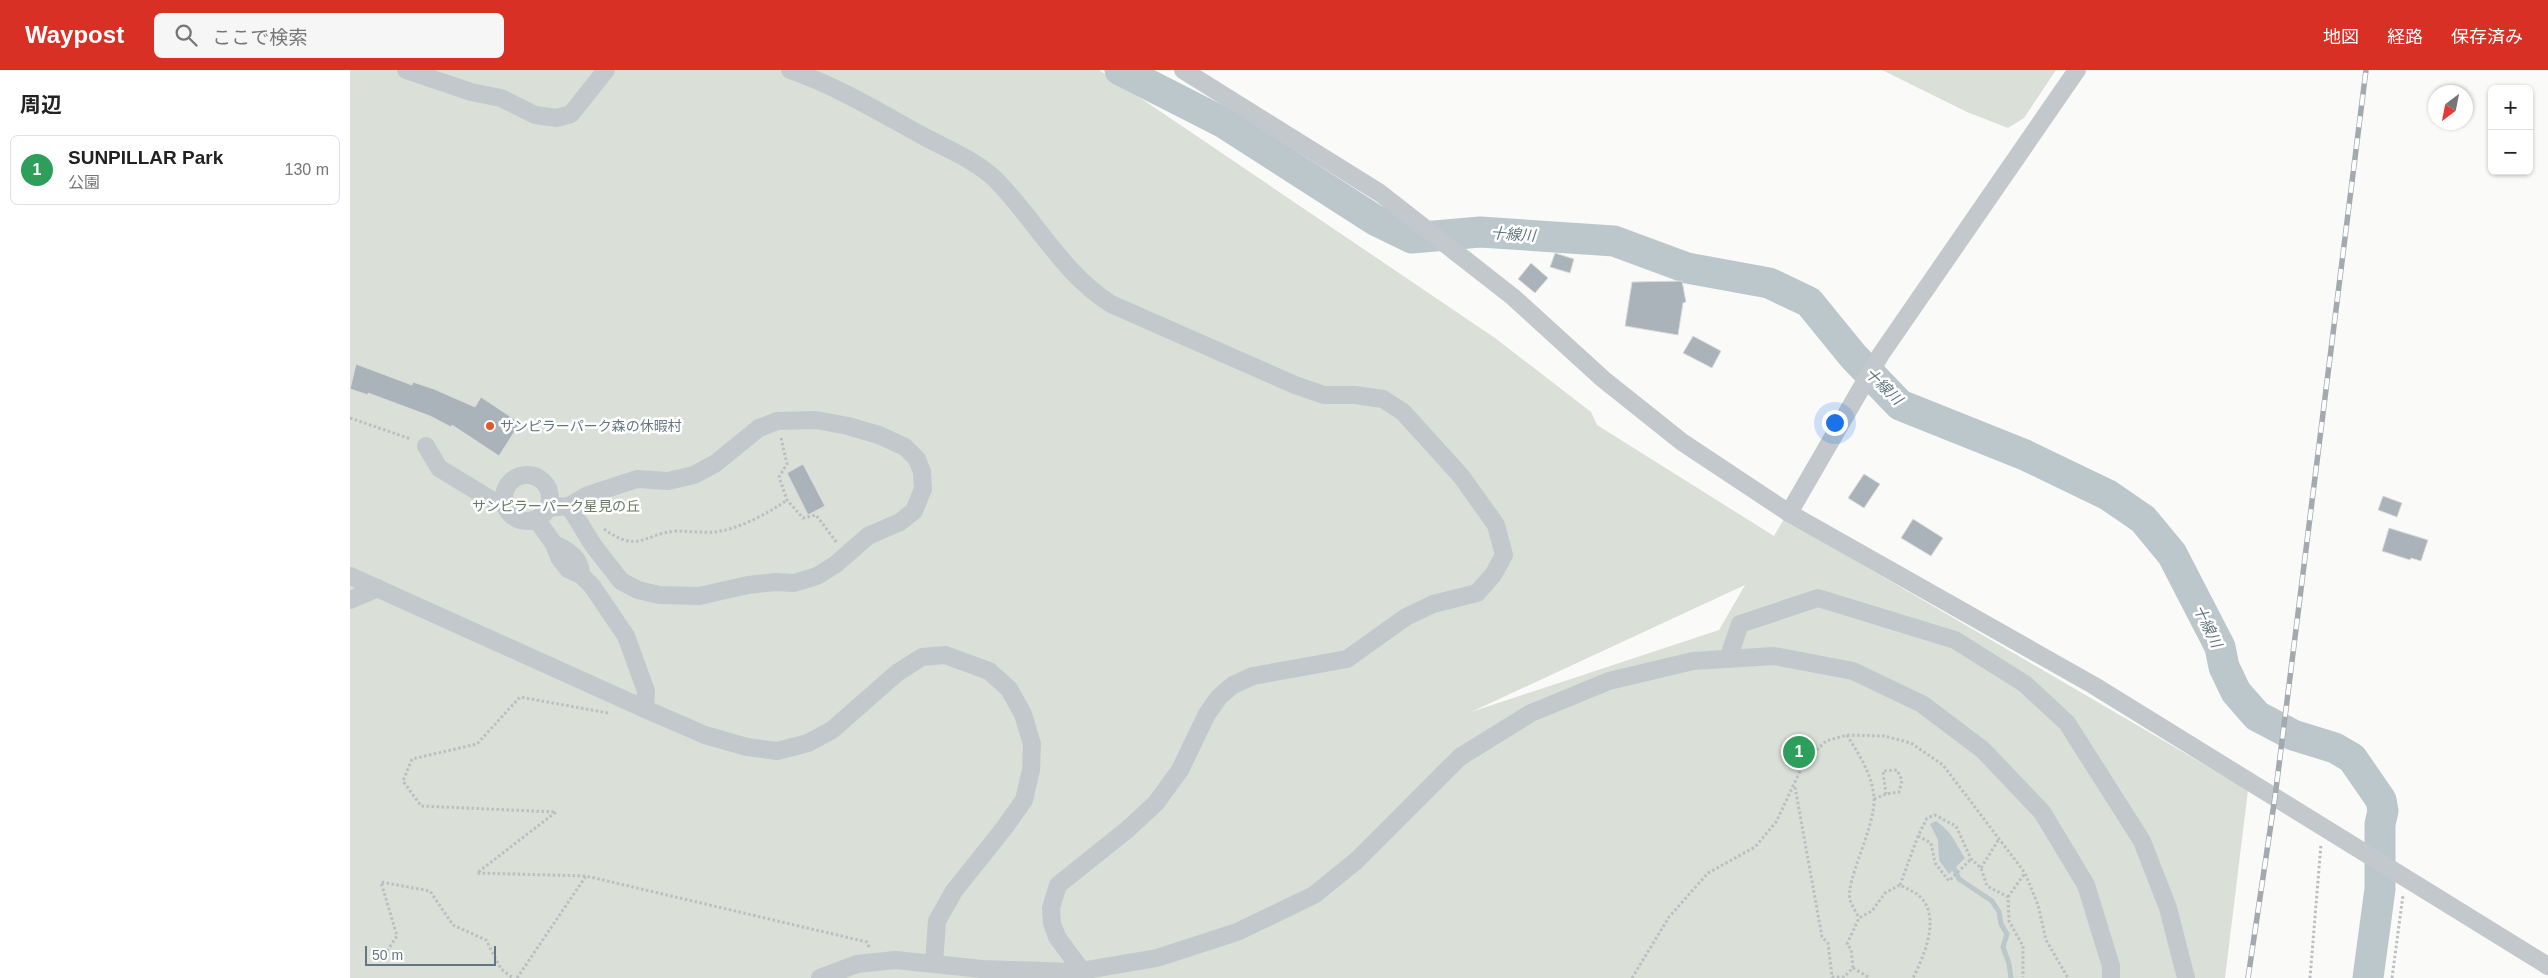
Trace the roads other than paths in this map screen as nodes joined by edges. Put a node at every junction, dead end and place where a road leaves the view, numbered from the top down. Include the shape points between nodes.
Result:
1 (406, 70) edge
2 (606, 70) edge
3 (790, 70) edge
4 (1183, 70) edge
5 (2077, 70) edge
6 (426, 446) dead end
7 (504, 502) junction
8 (569, 506) junction
9 (547, 508) junction
10 (1790, 513) junction
11 (533, 520) junction
12 (350, 576) edge
13 (378, 588) junction
14 (350, 600) edge
15 (1728, 659) junction
16 (645, 709) junction
17 (934, 964) junction
18 (2548, 966) edge
19 (1082, 971) junction
20 (820, 978) edge
21 (2111, 978) edge
22 (2186, 978) edge

1 - 2 street via 471,92 501,98 535,116 557,118 571,114
3 - 19 street via 823,81 968,160 992,177 1065,265 1094,294 1111,304 1294,385 1324,394 1383,399 1403,412 1461,476 1496,525 1504,555 1478,593 1433,604 1406,617 1347,659 1253,676 1232,685 1219,697 1207,714 1180,770 1156,803 1058,885 1051,908 1052,923 1057,937
4 - 10 street via 1372,188 1514,297 1603,379 1682,442
5 - 10 street via 1881,354
6 - 7 street via 439,468 493,502
7 - 9 street via 507,487 526,475 545,484
7 - 11 street via 511,515
8 - 8 street via 588,495 638,479 668,481 694,475 716,463 758,428 777,421 816,420 879,435 905,447 917,459 922,472 923,489 914,511 900,522 868,536 817,576 794,584 760,583 699,596 659,595 638,590 622,581 593,545
8 - 9 street
9 - 11 street
10 - 18 street via 2093,685
11 - 16 street via 539,523 568,568 581,575 610,609 640,668 646,691
12 - 13 street
13 - 14 street
13 - 16 street
15 - 19 street via 1693,661 1609,681 1531,713 1460,757 1356,861 1314,895 1237,932 1157,958
15 - 21 street via 1774,656 1853,671 1922,704 1983,750 2042,812 2086,885
15 - 22 street via 1740,624 1818,598 1955,640 2025,684 2067,723 2142,841 2168,908
16 - 17 street via 705,735 747,747 777,751 808,743 832,730 897,673 922,658 945,655 989,670 1009,689 1023,714 1032,744 1032,770 1024,800 954,891 937,921
17 - 19 street via 982,969
17 - 20 street via 895,960 857,964

